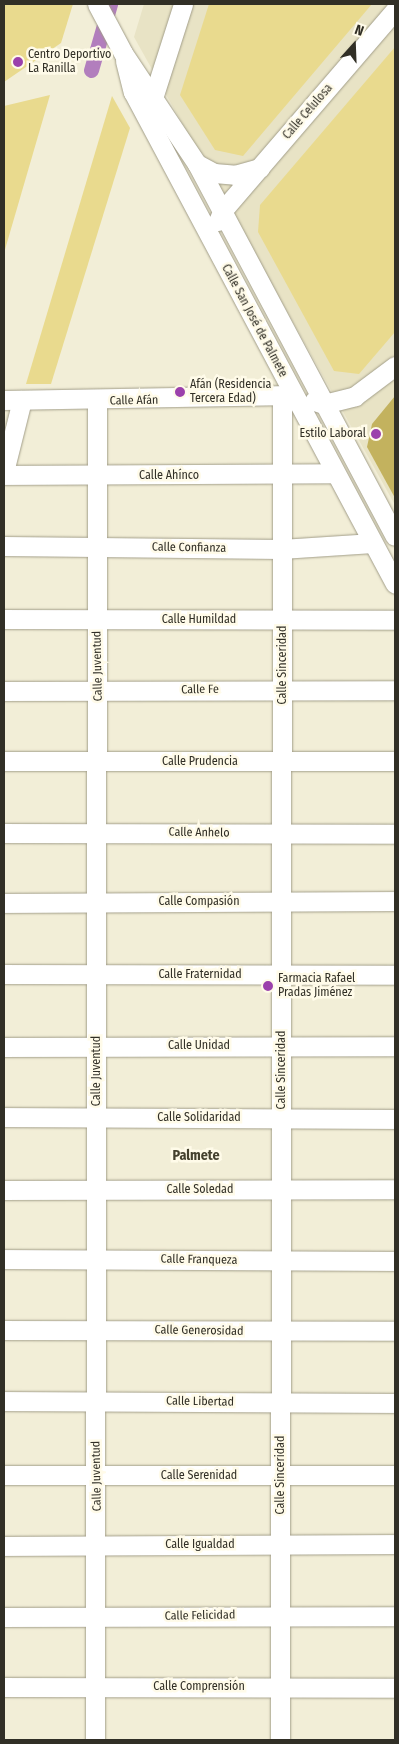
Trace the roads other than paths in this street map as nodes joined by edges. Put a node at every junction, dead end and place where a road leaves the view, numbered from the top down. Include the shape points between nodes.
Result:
1 (97, 4) edge
2 (183, 4) edge
3 (395, 10) edge
4 (123, 53) junction
5 (154, 95) junction
6 (197, 164) junction
7 (260, 168) junction
8 (223, 210) junction
9 (211, 239) junction
10 (395, 366) edge
11 (288, 397) junction
12 (13, 400) edge
13 (97, 401) junction
14 (324, 404) junction
15 (354, 460) junction
16 (4, 473) edge
17 (333, 473) junction
18 (282, 476) junction
19 (97, 477) junction
20 (395, 536) edge
21 (373, 543) junction
22 (4, 546) edge
23 (98, 547) junction
24 (281, 549) junction
25 (395, 584) edge
26 (4, 619) edge
27 (97, 620) junction
28 (283, 620) junction
29 (395, 620) edge
30 (283, 689) junction
31 (395, 690) edge
32 (4, 691) edge
33 (98, 691) junction
34 (4, 761) edge
35 (98, 761) junction
36 (395, 761) edge
37 (283, 762) junction
38 (4, 832) edge
39 (97, 832) junction
40 (283, 834) junction
41 (395, 834) edge
42 (395, 901) edge
43 (97, 902) junction
44 (283, 902) junction
45 (4, 903) edge
46 (4, 974) edge
47 (97, 974) junction
48 (282, 975) junction
49 (395, 975) edge
50 (282, 1046) junction
51 (395, 1046) edge
52 (4, 1047) edge
53 (97, 1047) junction
54 (4, 1117) edge
55 (97, 1117) junction
56 (282, 1118) junction
57 (395, 1119) edge
58 (395, 1189) edge
59 (4, 1190) edge
60 (282, 1190) junction
61 (98, 1191) junction
62 (96, 1258) junction
63 (4, 1259) edge
64 (395, 1260) edge
65 (282, 1262) junction
66 (96, 1329) junction
67 (4, 1330) edge
68 (395, 1331) edge
69 (281, 1332) junction
70 (4, 1401) edge
71 (96, 1401) junction
72 (395, 1403) edge
73 (280, 1404) junction
74 (4, 1475) edge
75 (97, 1475) junction
76 (395, 1475) edge
77 (281, 1476) junction
78 (395, 1544) edge
79 (280, 1545) junction
80 (4, 1546) edge
81 (97, 1546) junction
82 (280, 1615) junction
83 (395, 1616) edge
84 (4, 1617) edge
85 (95, 1617) junction
86 (4, 1687) edge
87 (95, 1687) junction
88 (280, 1688) junction
89 (395, 1688) edge
90 (95, 1740) edge
91 (280, 1740) edge

1 - 4 street, Calle San José de Palmete
2 - 5 street
3 - 7 street, Calle Celulosa
4 - 5 street, Calle San José de Palmete
4 - 9 street, Calle San José de Palmete via 132,92
5 - 6 street, Calle San José de Palmete
6 - 7 street via 214,173 234,175
6 - 8 street, Calle San José de Palmete
7 - 8 street, Calle Celulosa
8 - 9 street, Calle Celulosa
8 - 14 street, Calle San José de Palmete
9 - 11 street, Calle San José de Palmete
10 - 14 street via 356,396
11 - 13 street, Calle Afán
11 - 14 street, Calle Afán
11 - 15 street
11 - 17 street, Calle San José de Palmete
11 - 18 street, Calle Sinceridad
12 - 13 street, Calle Afán
12 - 16 street
13 - 19 street, Calle Juventud
14 - 15 street, Calle San José de Palmete
15 - 20 street, Calle San José de Palmete
16 - 19 street, Calle Ahínco
17 - 18 street, Calle Ahínco
17 - 21 street, Calle San José de Palmete
18 - 19 street, Calle Ahínco
18 - 24 street, Calle Sinceridad
19 - 23 street, Calle Juventud
21 - 24 street, Calle Confianza
21 - 25 street, Calle San José de Palmete
22 - 23 street, Calle Confianza
23 - 24 street, Calle Confianza
23 - 27 street, Calle Juventud
24 - 28 street, Calle Sinceridad
26 - 27 street, Calle Humildad
27 - 28 street, Calle Humildad
27 - 33 street, Calle Juventud
28 - 29 street, Calle Humildad
28 - 30 street, Calle Sinceridad
30 - 31 street, Calle Fe
30 - 33 street, Calle Fe
30 - 37 street, Calle Sinceridad
32 - 33 street, Calle Fe
33 - 35 street, Calle Juventud
34 - 35 street, Calle Prudencia
35 - 37 street, Calle Prudencia
35 - 39 street, Calle Juventud
36 - 37 street, Calle Prudencia
37 - 40 street, Calle Sinceridad
38 - 39 street, Calle Anhelo
39 - 40 street, Calle Anhelo
39 - 43 street, Calle Juventud
40 - 41 street, Calle Anhelo
40 - 44 street, Calle Sinceridad
42 - 44 street, Calle Compasión
43 - 44 street, Calle Compasión
43 - 45 street, Calle Compasión
43 - 47 street, Calle Juventud
44 - 48 street, Calle Sinceridad
46 - 47 street, Calle Fraternidad
47 - 48 street, Calle Fraternidad
47 - 53 street, Calle Juventud
48 - 49 street, Calle Fraternidad
48 - 50 street, Calle Sinceridad
50 - 51 street, Calle Unidad
50 - 53 street, Calle Unidad
50 - 56 street, Calle Sinceridad
52 - 53 street, Calle Unidad
53 - 55 street, Calle Juventud
54 - 55 street, Calle Solidaridad
55 - 56 street, Calle Solidaridad
55 - 61 street, Calle Juventud
56 - 57 street, Calle Solidaridad
56 - 60 street, Calle Sinceridad
58 - 60 street, Calle Soledad
59 - 61 street, Calle Soledad
60 - 61 street, Calle Soledad
60 - 65 street, Calle Sinceridad
61 - 62 street, Calle Juventud
62 - 63 street, Calle Franqueza
62 - 65 street, Calle Franqueza
62 - 66 street, Calle Juventud
64 - 65 street, Calle Franqueza
65 - 69 street, Calle Sinceridad
66 - 67 street, Calle Generosidad
66 - 69 street, Calle Generosidad
66 - 71 street, Calle Juventud
68 - 69 street, Calle Generosidad
69 - 73 street, Calle Sinceridad
70 - 71 street, Calle Libertad
71 - 73 street, Calle Libertad
71 - 75 street, Calle Juventud
72 - 73 street, Calle Libertad
73 - 77 street, Calle Sinceridad
74 - 75 street, Calle Serenidad
75 - 77 street, Calle Serenidad
75 - 81 street, Calle Juventud
76 - 77 street, Calle Serenidad
77 - 79 street, Calle Sinceridad
78 - 79 street, Calle Igualdad
79 - 81 street, Calle Igualdad
79 - 82 street, Calle Sinceridad
80 - 81 street, Calle Igualdad
81 - 85 street, Calle Juventud
82 - 83 street, Calle Felicidad
82 - 85 street, Calle Felicidad
82 - 88 street, Calle Sinceridad
84 - 85 street, Calle Felicidad
85 - 87 street, Calle Juventud
86 - 87 street, Calle Comprensión
87 - 88 street, Calle Comprensión
87 - 90 street, Calle Juventud
88 - 89 street, Calle Comprensión
88 - 91 street, Calle Sinceridad

